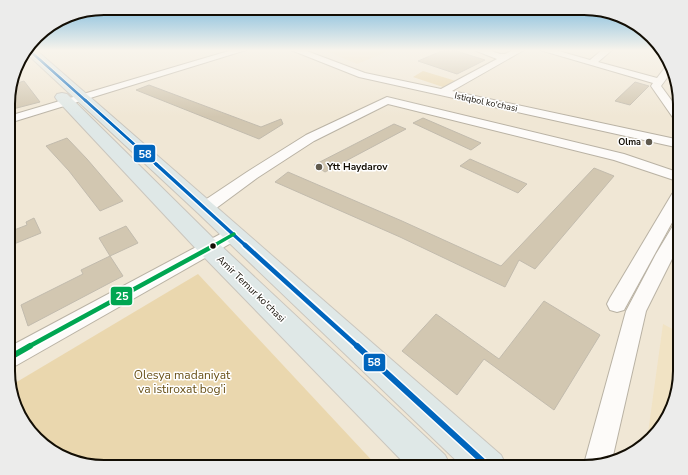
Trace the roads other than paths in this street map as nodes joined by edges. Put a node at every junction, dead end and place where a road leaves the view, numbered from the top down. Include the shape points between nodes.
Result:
1 (38, 72) edge
2 (49, 72) edge
3 (170, 72) edge
4 (354, 72) edge
5 (478, 72) edge
6 (625, 72) edge
7 (666, 72) edge
8 (658, 81) junction
9 (441, 93) junction
10 (76, 101) junction
11 (673, 110) edge
12 (15, 118) edge
13 (673, 143) edge
14 (673, 176) edge
15 (673, 206) edge
16 (205, 208) junction
17 (234, 234) junction
18 (673, 240) edge
19 (209, 248) junction
20 (617, 304) dead end
21 (15, 355) edge
22 (599, 458) edge
23 (426, 460) edge
24 (481, 460) edge

1 - 10 main road, Amir Temur ko'chasi
2 - 10 main road, Amir Temur ko'chasi
3 - 10 street
4 - 9 street, Istiqbol ko'chasi
5 - 9 street
6 - 8 street
7 - 8 street
8 - 11 street via 656,86
9 - 13 street, Istiqbol ko'chasi
10 - 12 street
10 - 16 main road, Amir Temur ko'chasi
10 - 19 main road, Amir Temur ko'chasi
14 - 16 street via 619,157 387,100 310,138
15 - 20 street
16 - 17 main road, Amir Temur ko'chasi
17 - 19 street
17 - 24 main road, Amir Temur ko'chasi
18 - 22 street via 636,311
19 - 21 street
19 - 23 main road, Amir Temur ko'chasi

